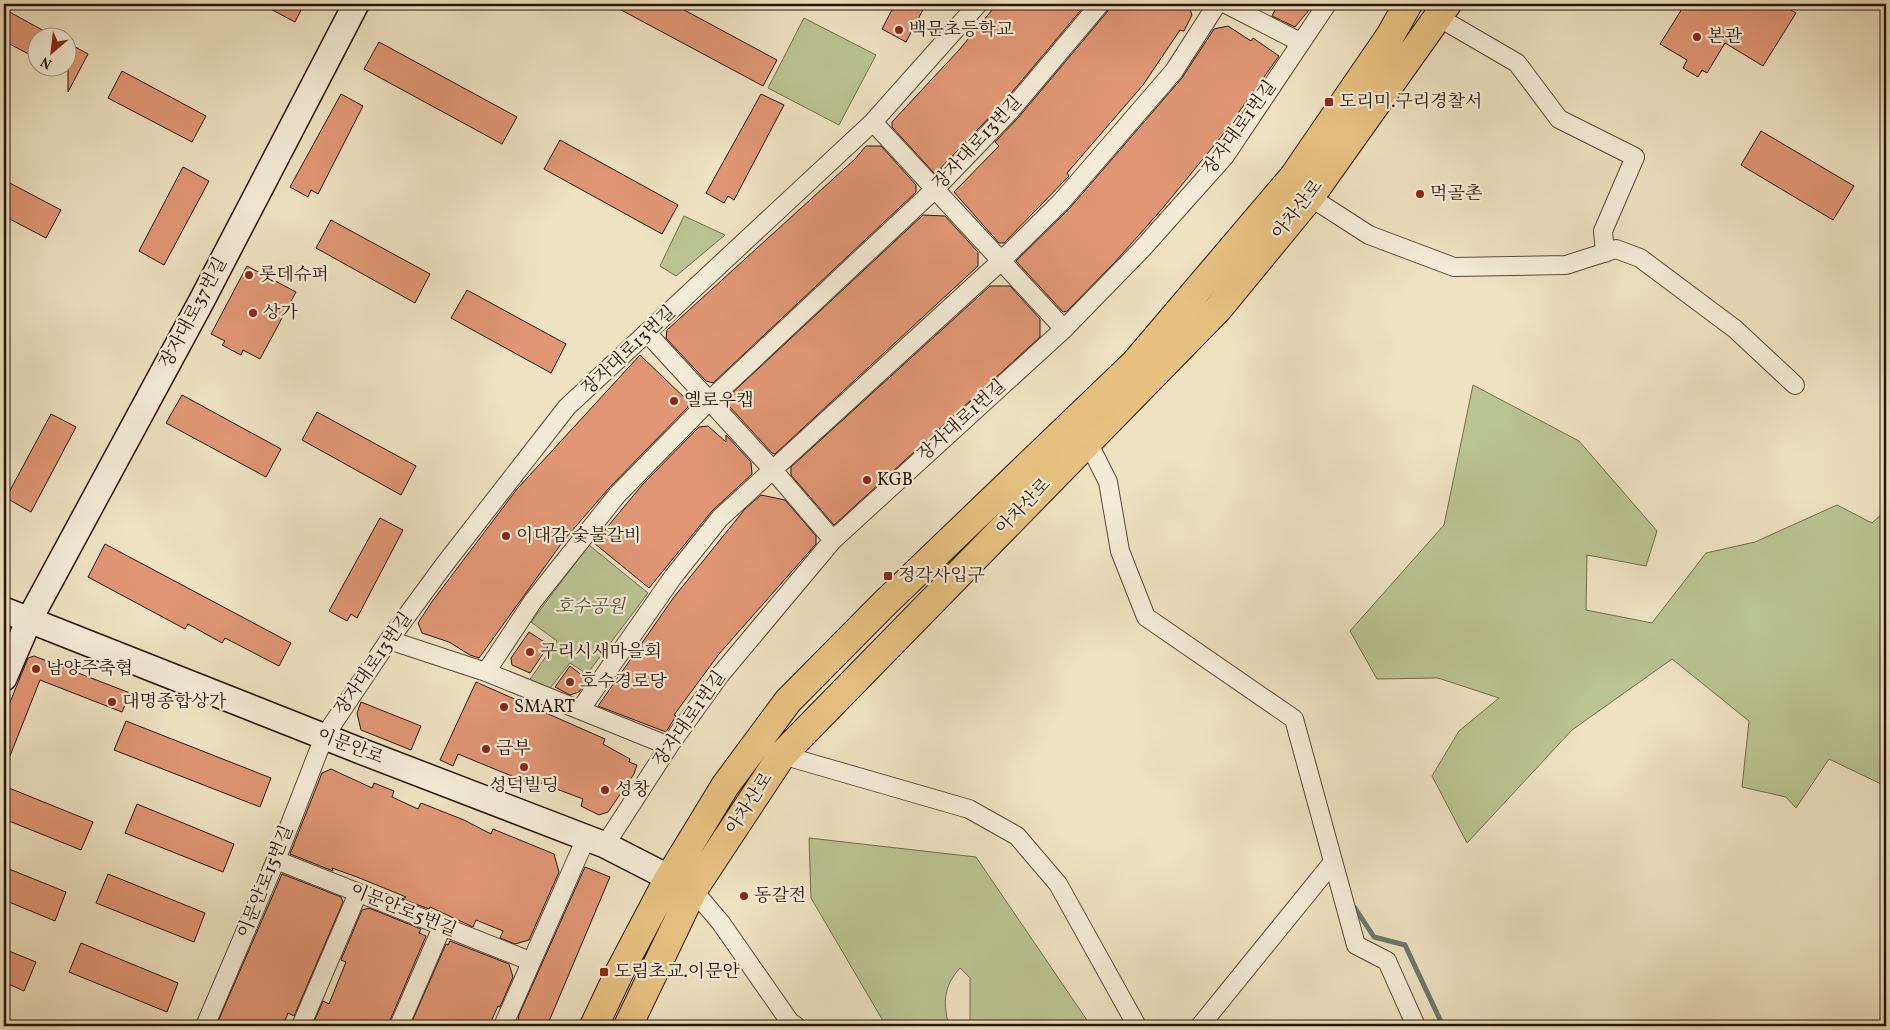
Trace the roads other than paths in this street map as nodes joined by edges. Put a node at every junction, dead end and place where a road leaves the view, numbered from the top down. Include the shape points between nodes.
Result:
1 (356, 4) edge
2 (978, 4) edge
3 (1100, 4) edge
4 (1217, 4) edge
5 (1226, 4) edge
6 (1327, 4) edge
7 (1401, 9) edge
8 (1442, 10) edge
9 (1300, 42) junction
10 (873, 122) junction
11 (935, 189) junction
12 (1310, 197) junction
13 (1605, 253) junction
14 (1000, 262) junction
15 (1064, 329) junction
16 (648, 334) junction
17 (1795, 385) dead end
18 (710, 401) junction
19 (1079, 434) junction
20 (773, 470) junction
21 (833, 540) junction
22 (4, 610) edge
23 (29, 620) junction
24 (389, 640) junction
25 (486, 672) junction
26 (4, 678) edge
27 (580, 710) junction
28 (324, 737) junction
29 (669, 746) junction
30 (782, 755) junction
31 (596, 841) junction
32 (276, 860) junction
33 (1333, 862) junction
34 (669, 878) junction
35 (693, 890) junction
36 (358, 893) junction
37 (442, 926) junction
38 (530, 961) junction
39 (205, 1026) edge
40 (301, 1026) edge
41 (399, 1026) edge
42 (503, 1026) edge
43 (594, 1026) edge
44 (628, 1026) edge
45 (796, 1026) edge
46 (1137, 1026) edge
47 (1200, 1026) edge
48 (1416, 1026) edge

1 - 23 street, 장자대로37번길 via 201,302
2 - 10 street, 장자대로13번길
3 - 11 street, 장자대로13번길 via 1010,111
4 - 14 street via 1167,78 1061,202
5 - 9 street
6 - 9 street, 장자대로1번길
7 - 19 main road, 아차산로 via 1294,176 1135,362
8 - 12 main road, 아차산로
8 - 13 street via 1517,62 1559,119 1635,157 1603,231
9 - 15 street, 장자대로1번길 via 1225,156
10 - 11 street
10 - 16 street, 장자대로13번길
11 - 14 street
11 - 18 street, 장자대로13번길
12 - 13 street via 1368,235 1454,267 1566,265
12 - 19 main road, 아차산로 via 1218,309
13 - 17 street via 1616,249 1640,258 1671,279 1735,329
14 - 15 street
14 - 20 street
15 - 21 street, 장자대로1번길
16 - 18 street
16 - 24 street, 장자대로13번길 via 567,407
18 - 20 street
18 - 25 street, 장자대로13번길 via 617,495 532,601
19 - 30 main road, 아차산로
19 - 33 street via 1108,482 1120,551 1146,617 1294,719
19 - 34 main road, 아차산로 via 885,603 788,701 725,786
20 - 21 street
20 - 27 street via 720,518 673,578
21 - 29 street, 장자대로1번길 via 720,675
22 - 23 street, 이문안로
23 - 26 street, 장자대로37번길
23 - 28 street, 이문안로
24 - 25 street
24 - 28 street, 장자대로13번길
25 - 27 street
27 - 29 street
28 - 31 street, 이문안로
28 - 32 street, 이문안로15번길
29 - 31 street, 장자대로1번길
30 - 35 main road, 아차산로
30 - 46 street via 969,809 1017,836 1058,884
31 - 34 street, 이문안로
31 - 38 street
32 - 36 street, 이문안로5번길
32 - 39 street, 이문안로15번길
33 - 47 street
33 - 48 street via 1356,945 1387,961
34 - 35 street, 이문안로
34 - 43 main road, 아차산로
35 - 44 main road, 아차산로
35 - 45 street
36 - 37 street, 이문안로5번길
36 - 40 street
37 - 38 street, 이문안로5번길
37 - 41 street
38 - 42 street

